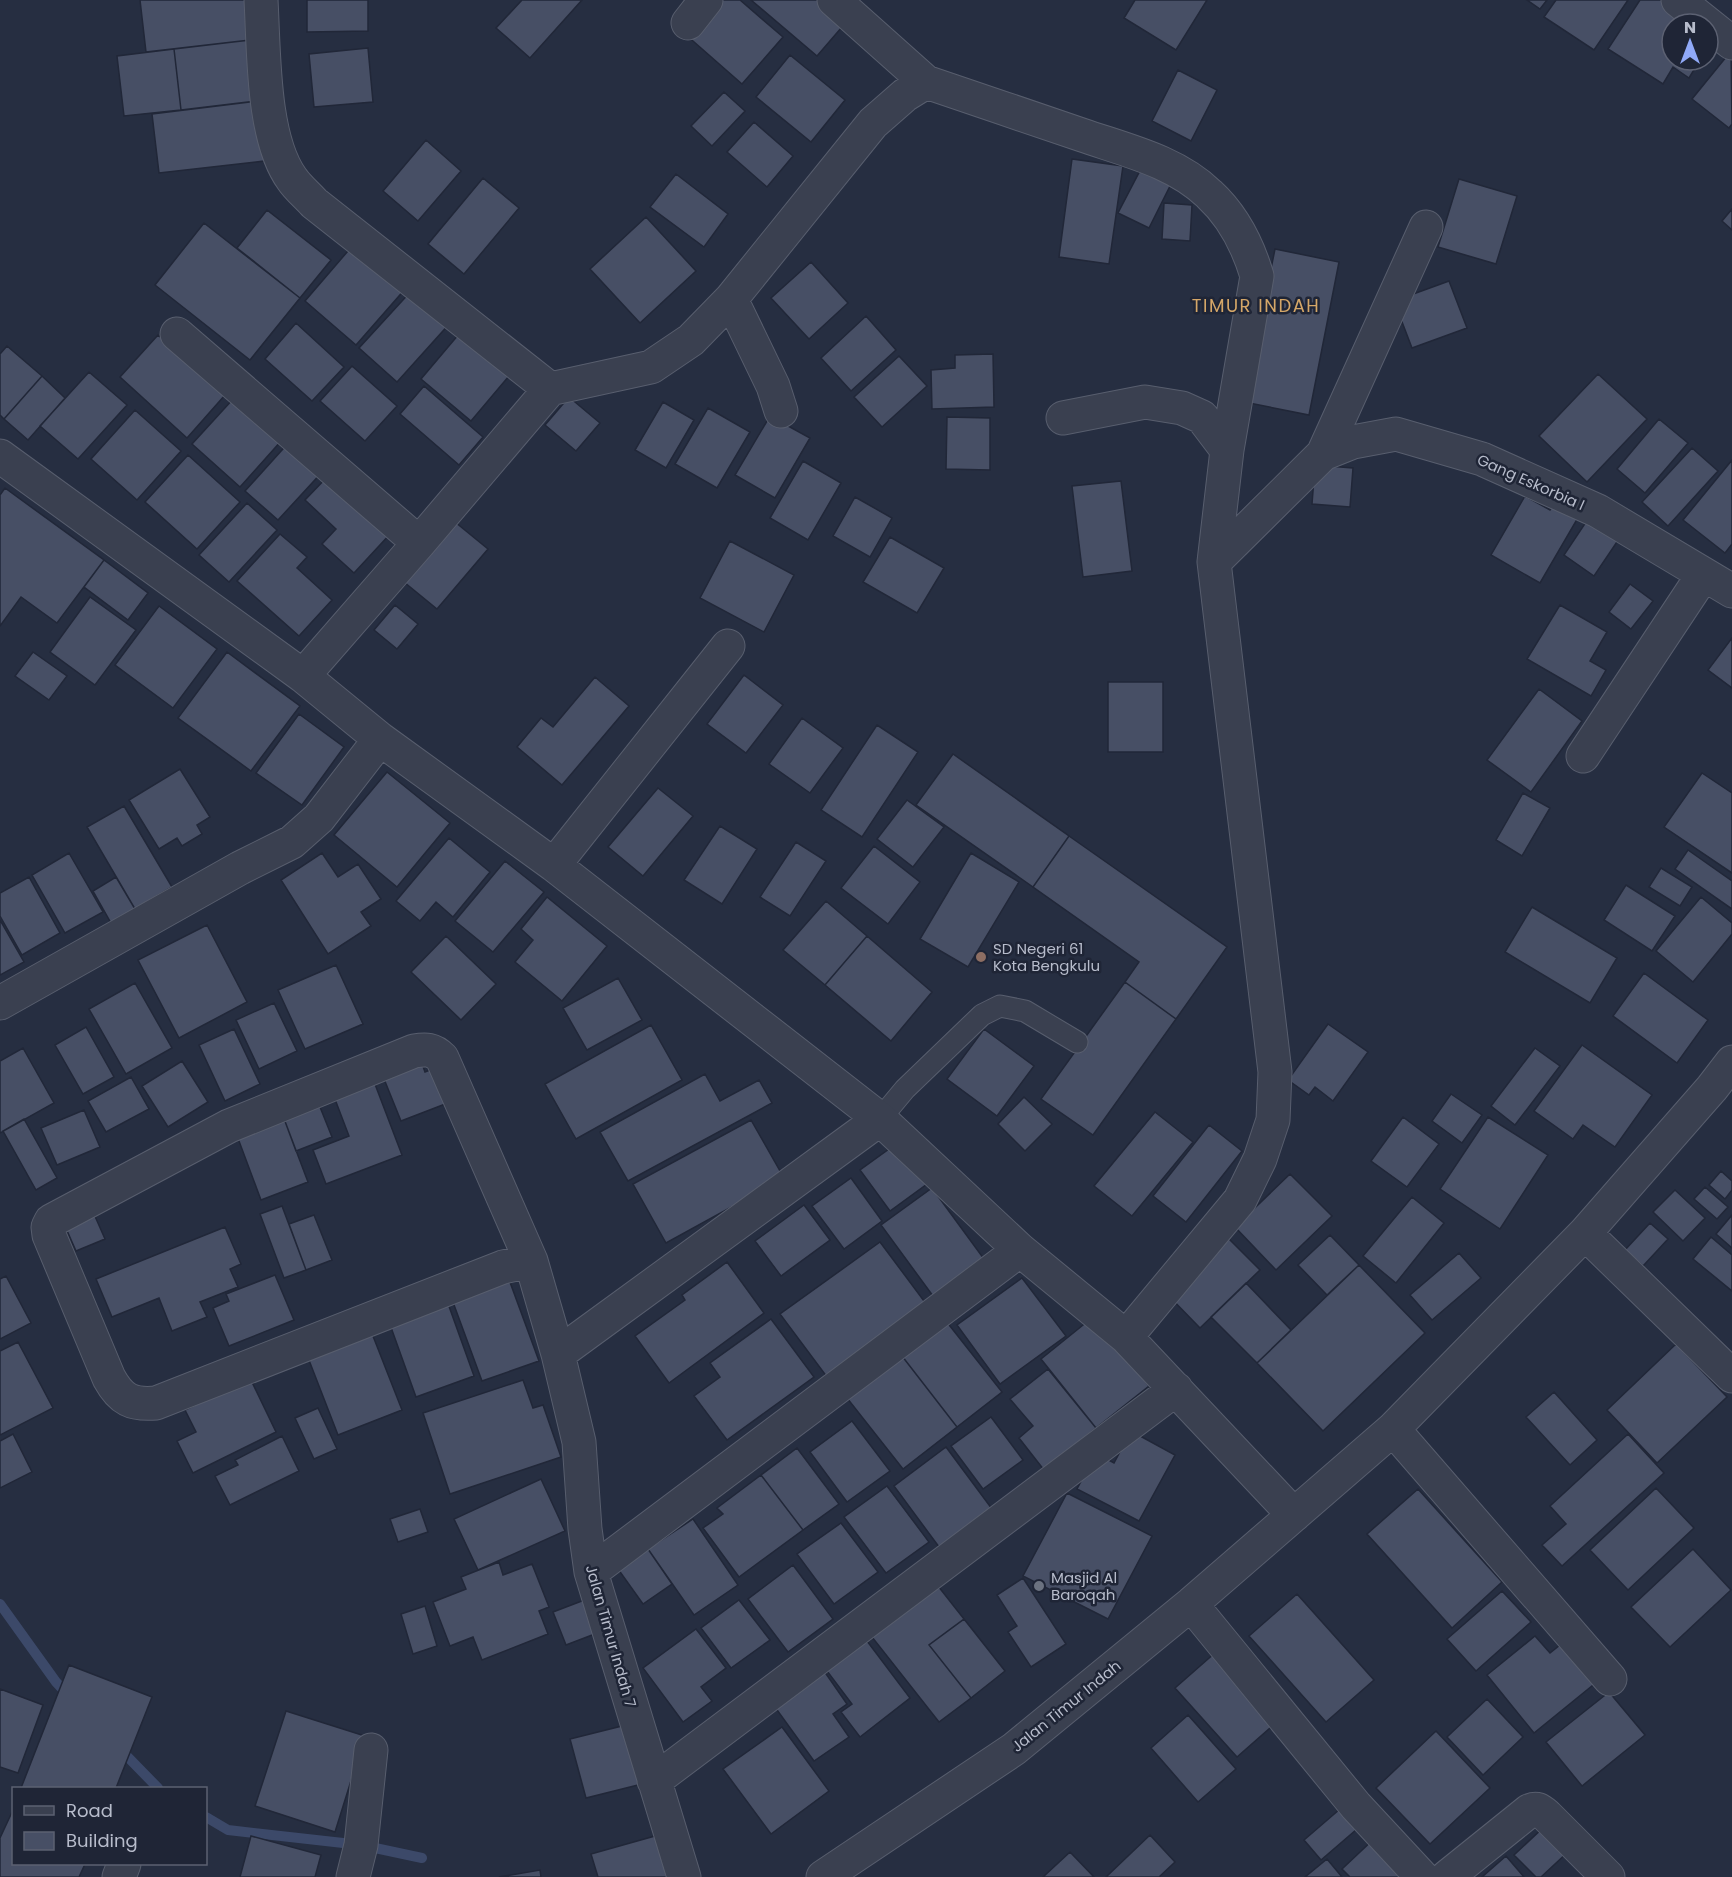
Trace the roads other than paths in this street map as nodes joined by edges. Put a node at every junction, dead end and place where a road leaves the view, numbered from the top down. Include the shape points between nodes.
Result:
1 (261, 0) edge
2 (834, 0) edge
3 (1678, 0) edge
4 (1732, 43) edge
5 (926, 82) junction
6 (1426, 226) dead end
7 (731, 299) junction
8 (177, 334) dead end
9 (549, 389) junction
10 (781, 411) dead end
11 (1063, 418) dead end
12 (1227, 450) junction
13 (1323, 454) junction
14 (0, 456) edge
15 (419, 543) junction
16 (1214, 562) junction
17 (1702, 575) junction
18 (1732, 591) edge
19 (728, 646) dead end
20 (303, 676) junction
21 (380, 739) junction
22 (1583, 756) dead end
23 (554, 865) junction
24 (0, 1003) edge
25 (1077, 1042) dead end
26 (1732, 1062) edge
27 (1722, 1096) edge
28 (880, 1119) junction
29 (1585, 1233) junction
30 (1020, 1251) junction
31 (531, 1262) junction
32 (1126, 1337) junction
33 (558, 1354) junction
34 (1732, 1376) edge
35 (1176, 1389) junction
36 (1393, 1429) junction
37 (1294, 1515) junction
38 (591, 1572) junction
39 (1191, 1605) junction
40 (1610, 1679) dead end
41 (371, 1750) dead end
42 (654, 1781) junction
43 (353, 1877) edge
44 (684, 1877) edge
45 (822, 1877) edge
46 (1422, 1877) edge
47 (1447, 1877) edge
48 (1608, 1877) edge

1 - 9 street via 268,112 277,150 291,178 314,203
2 - 5 street
3 - 4 street
5 - 7 street via 904,94 873,123
5 - 12 street via 1181,172 1210,194 1231,219 1257,276
6 - 13 street
7 - 9 street via 691,340 651,367
7 - 10 street
8 - 15 street
9 - 15 street
11 - 12 street via 1145,402 1182,408 1202,417
12 - 16 street
13 - 16 street, Gang Eskorbia I
13 - 17 street, Gang Eskorbia I via 1353,442 1396,434 1482,459 1598,511
14 - 20 street
15 - 20 street
16 - 32 street via 1275,1072 1273,1120 1240,1200
17 - 18 street, Gang Eskorbia I
17 - 22 street
19 - 23 street
20 - 21 street
21 - 23 street
21 - 24 street via 319,818 292,842
23 - 28 street
25 - 28 lane via 1025,1011 1000,1006 982,1015 904,1089
26 - 27 street, Jalan Timur Indah
27 - 29 street, Jalan Timur Indah
28 - 30 street
28 - 33 street
29 - 34 street
29 - 36 street, Jalan Timur Indah
30 - 32 street
30 - 38 street
31 - 31 street, Jalan Timur Indah 7 via 442,1058 426,1049 229,1126 51,1221 48,1227 109,1378 129,1401 142,1404 156,1403 503,1267
31 - 33 street, Jalan Timur Indah 7
32 - 35 street
33 - 38 street, Jalan Timur Indah 7 via 579,1443
35 - 37 street
35 - 42 street
36 - 37 street, Jalan Timur Indah
36 - 40 street
37 - 39 street, Jalan Timur Indah
38 - 42 street, Jalan Timur Indah 7
39 - 45 street, Jalan Timur Indah via 1014,1749
39 - 46 street via 1356,1806
41 - 43 street via 361,1845
42 - 44 street, Jalan Timur Indah 7
47 - 48 street via 1534,1809 1547,1815

